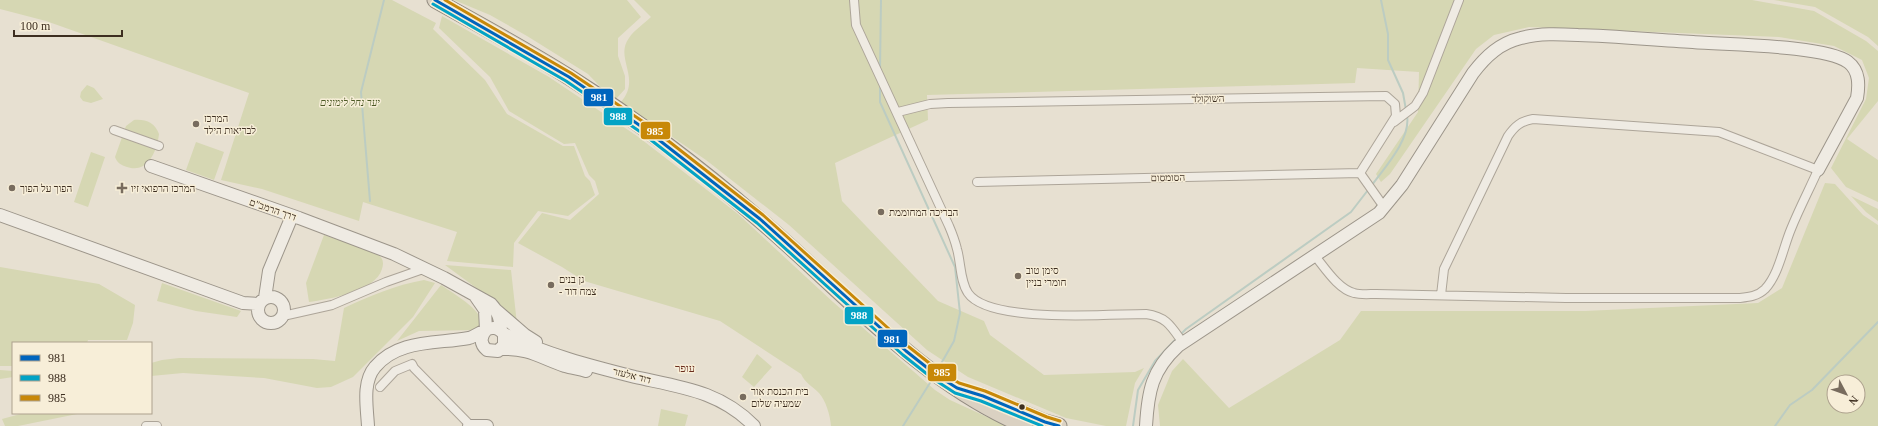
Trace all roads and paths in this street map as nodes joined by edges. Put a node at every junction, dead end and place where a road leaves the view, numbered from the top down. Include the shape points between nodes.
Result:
1 (435, 0) edge
2 (854, 0) edge
3 (1459, 0) edge
4 (898, 112) junction
5 (1392, 124) junction
6 (114, 130) dead end
7 (159, 146) dead end
8 (151, 166) dead end
9 (1818, 170) junction
10 (1360, 172) junction
11 (977, 182) dead end
12 (1384, 207) junction
13 (0, 215) edge
14 (296, 217) junction
15 (1315, 256) junction
16 (426, 268) junction
17 (474, 295) junction
18 (1441, 296) junction
19 (264, 303) junction
20 (496, 309) junction
21 (287, 312) junction
22 (486, 330) junction
23 (503, 333) junction
24 (434, 342) junction
25 (1183, 343) junction
26 (484, 348) junction
27 (502, 349) junction
28 (568, 358) junction
29 (380, 387) dead end
30 (957, 388) junction
31 (146, 426) edge
32 (157, 426) edge
33 (368, 426) edge
34 (469, 426) edge
35 (487, 426) edge
36 (743, 426) edge
37 (754, 426) edge
38 (1025, 426) edge
39 (1059, 426) edge
40 (1146, 426) edge

1 - 30 highway via 569,77 645,129 760,220 906,351
2 - 4 street via 856,24
3 - 5 street via 1423,94 1415,106
4 - 5 street, השוקולד via 930,104 948,103 1386,96 1397,109
4 - 25 street via 951,231 967,291 974,300 986,307 1028,315 1156,315 1167,321
5 - 10 street, השוקולד
6 - 7 street
8 - 14 street, דרך הרמב"ם
9 - 12 street via 1857,98 1857,76 1853,66 1847,61 1819,52 1760,46 1603,36 1536,35 1508,43 1484,59 1462,89 1402,185
9 - 18 street via 1774,274 1760,294 1740,298
9 - 18 street via 1719,132 1525,120 1508,136 1444,269
10 - 11 street, הסומסום
10 - 12 street
12 - 15 street
13 - 19 street via 243,303
14 - 16 street, דרך הרמב"ם
14 - 19 street via 269,271
15 - 18 street via 1342,287 1353,293
15 - 25 street
16 - 17 street, דרך הרמב"ם
16 - 21 street via 332,305 308,311
17 - 20 street, דרך הרמב"ם
17 - 22 street, דרך הרמב"ם via 485,310
19 - 21 street via 281,302
19 - 21 street via 263,321 272,323
20 - 23 street
20 - 28 street, דרך הרמב"ם via 525,335
22 - 23 street via 494,328
22 - 24 street via 471,338
22 - 26 street via 481,340
23 - 27 street via 505,341
23 - 28 street, דוד אלעזר
24 - 26 street via 474,344
24 - 33 street via 400,349 384,357 374,367 367,386
25 - 40 street via 1155,373 1148,402
26 - 27 street via 494,352
27 - 36 street, דוד אלעזר via 517,348 566,366 696,398 720,409
28 - 37 street, דוד אלעזר via 698,391 724,402
29 - 34 street via 396,371 412,364
30 - 38 highway via 986,408
30 - 39 highway
31 - 32 street
34 - 35 street

